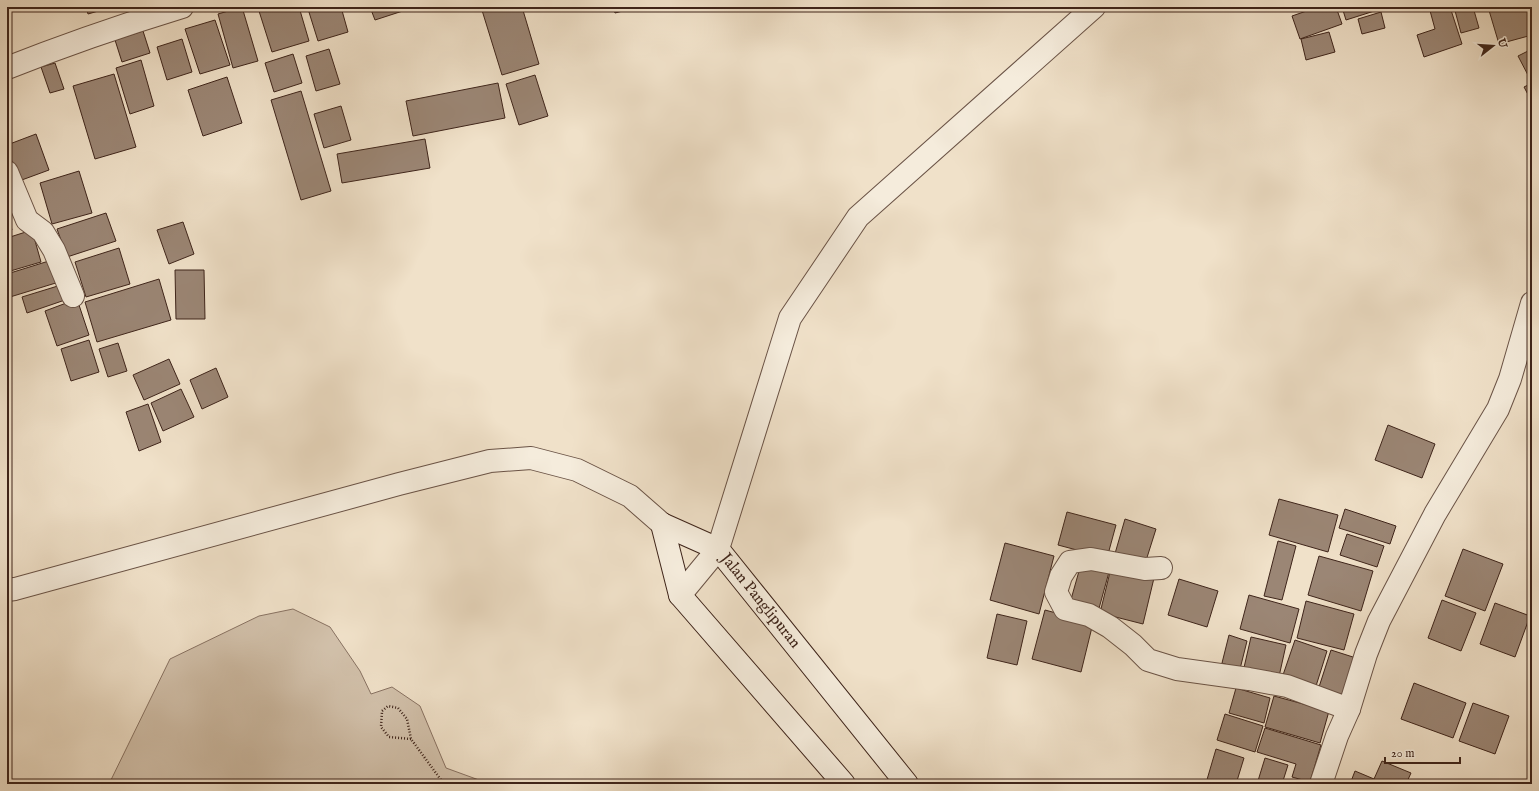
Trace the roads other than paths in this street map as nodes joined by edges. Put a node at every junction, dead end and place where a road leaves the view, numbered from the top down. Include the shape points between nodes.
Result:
1 (182, 7) edge
2 (1094, 7) edge
3 (7, 68) edge
4 (7, 172) edge
5 (73, 296) dead end
6 (1532, 303) edge
7 (662, 524) junction
8 (718, 549) junction
9 (1161, 568) dead end
10 (7, 590) edge
11 (680, 595) junction
12 (1350, 710) junction
13 (844, 784) edge
14 (907, 784) edge
15 (1321, 784) edge

1 - 3 street via 57,48
2 - 8 street via 858,217 790,318
4 - 5 street via 27,220 43,232 54,250
6 - 12 street via 1498,409 1435,514 1379,621 1366,654
7 - 8 street, Jalan Panglipuran
7 - 10 street, Jalan Panglipuran via 630,496 577,470 531,458 490,461
7 - 11 street
8 - 11 street
8 - 14 street, Jalan Panglipuran
9 - 12 street via 1144,569 1091,559 1070,562 1060,576 1056,592 1065,609 1089,615 1110,627 1148,660 1177,669 1287,686
11 - 13 street
12 - 15 street via 1337,736

